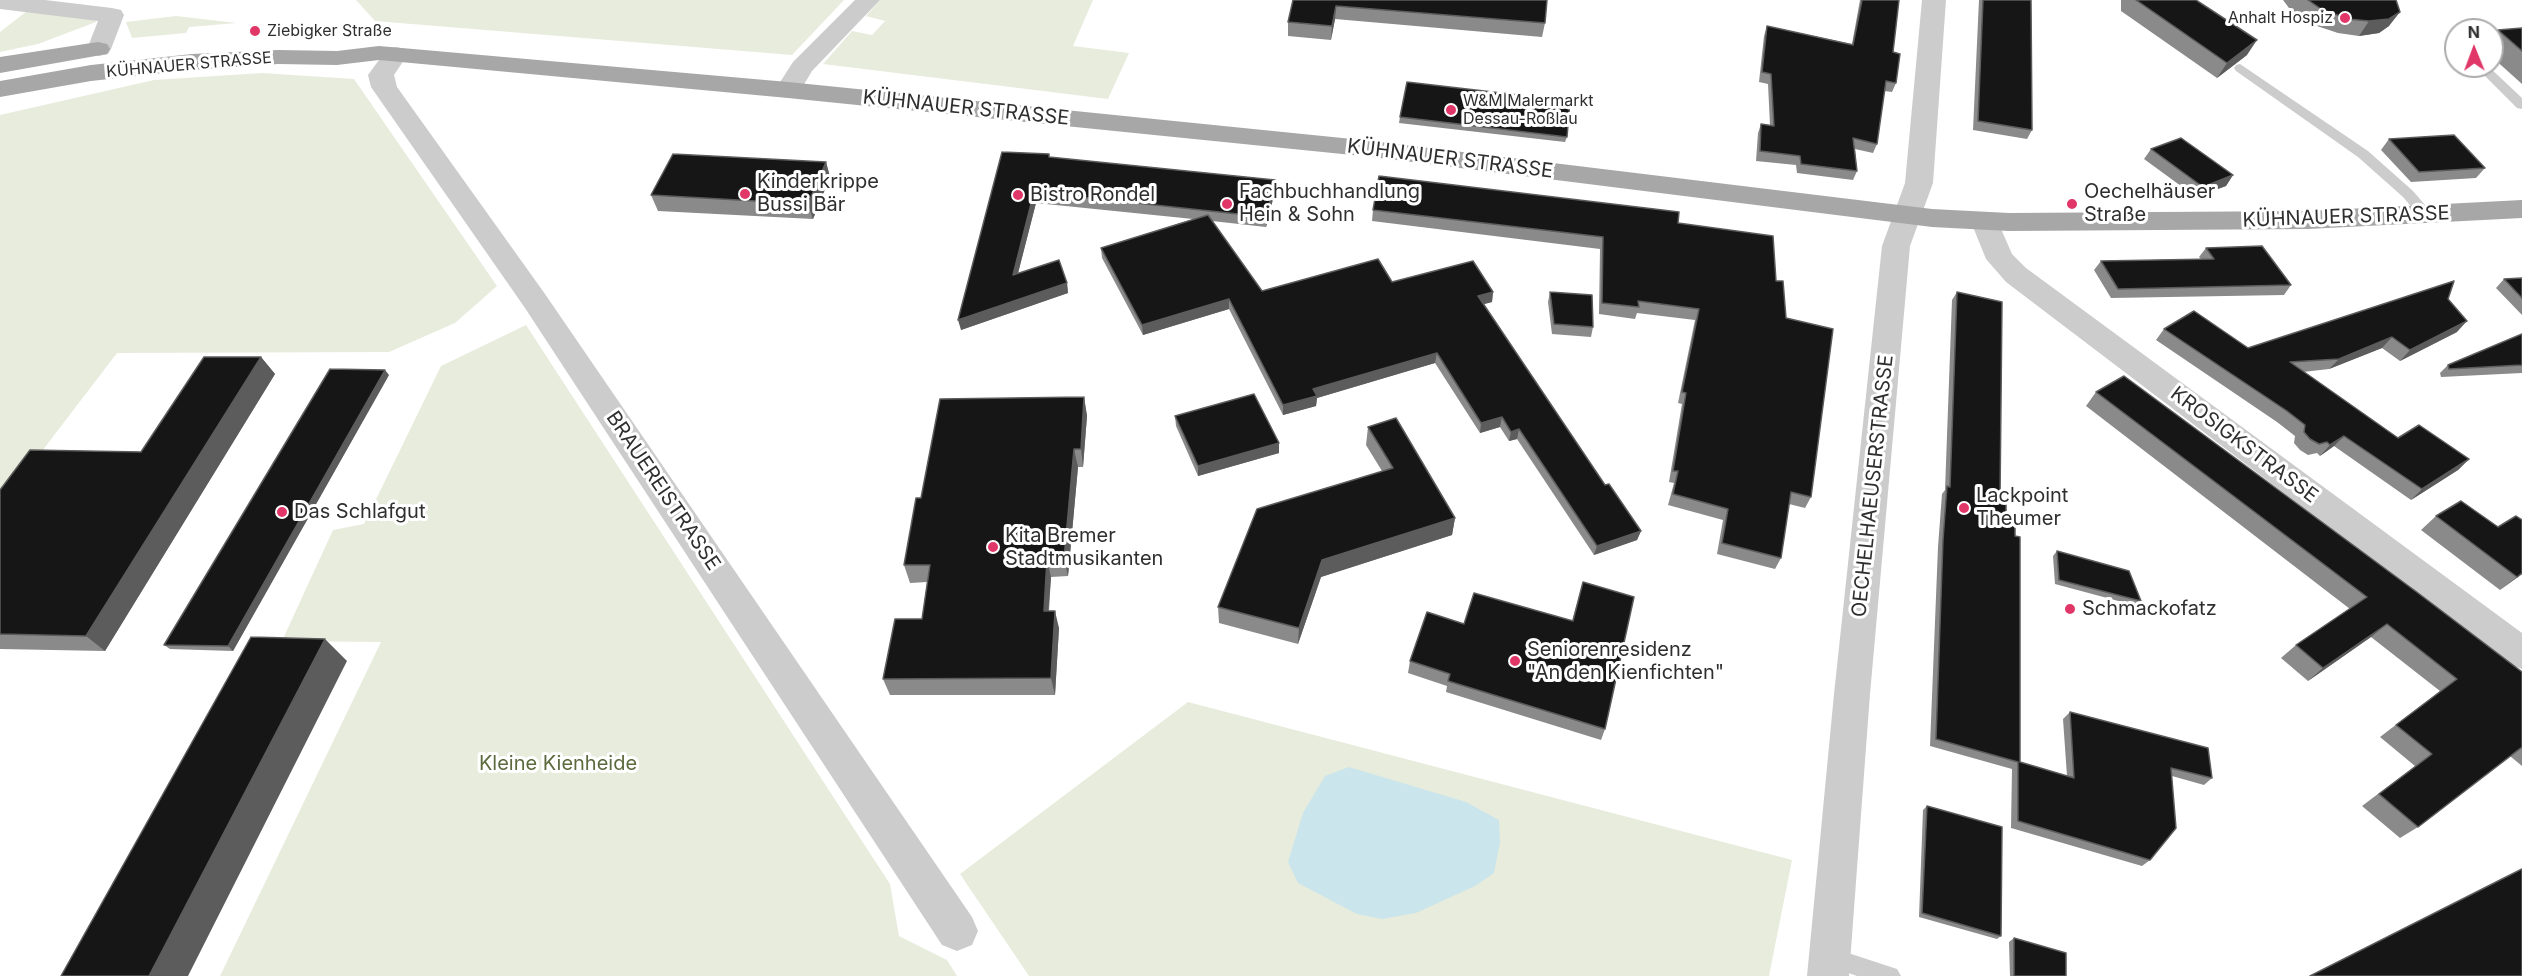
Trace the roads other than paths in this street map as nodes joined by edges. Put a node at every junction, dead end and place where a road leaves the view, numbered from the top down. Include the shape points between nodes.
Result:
1 (868, 0) edge
2 (1934, 0) edge
3 (0, 2) edge
4 (163, 42) dead end
5 (130, 45) dead end
6 (99, 49) junction
7 (388, 54) junction
8 (0, 65) edge
9 (2240, 68) edge
10 (2494, 78) edge
11 (0, 89) edge
12 (788, 90) junction
13 (2522, 105) edge
14 (2522, 209) edge
15 (1909, 215) junction
16 (2427, 216) junction
17 (1985, 222) junction
18 (2522, 653) edge
19 (957, 931) dead end
20 (1829, 966) edge
21 (1890, 976) edge

1 - 12 street via 802,67
2 - 15 street, OECHELHAEUSERSTRASSE via 1919,183
3 - 6 street, KÜHNAUER STRASSE via 112,15
4 - 7 main road, KÜHNAUER STRASSE via 314,39 355,44
5 - 6 main road, KÜHNAUER STRASSE
6 - 8 main road, KÜHNAUER STRASSE
7 - 11 main road, KÜHNAUER STRASSE via 192,62 91,73
7 - 12 main road, KÜHNAUER STRASSE
7 - 19 street, BRAUEREISTRASSE via 381,75 384,87 535,301
9 - 16 lane via 2363,154
10 - 13 lane
12 - 15 main road, KÜHNAUER STRASSE via 1372,149
14 - 16 main road, KÜHNAUER STRASSE
15 - 17 main road, KÜHNAUER STRASSE
15 - 20 street, OECHELHAEUSERSTRASSE via 1896,246
16 - 17 main road, KÜHNAUER STRASSE
17 - 18 street, KROSIGKSTRASSE via 2000,259 2016,276
20 - 21 lane

